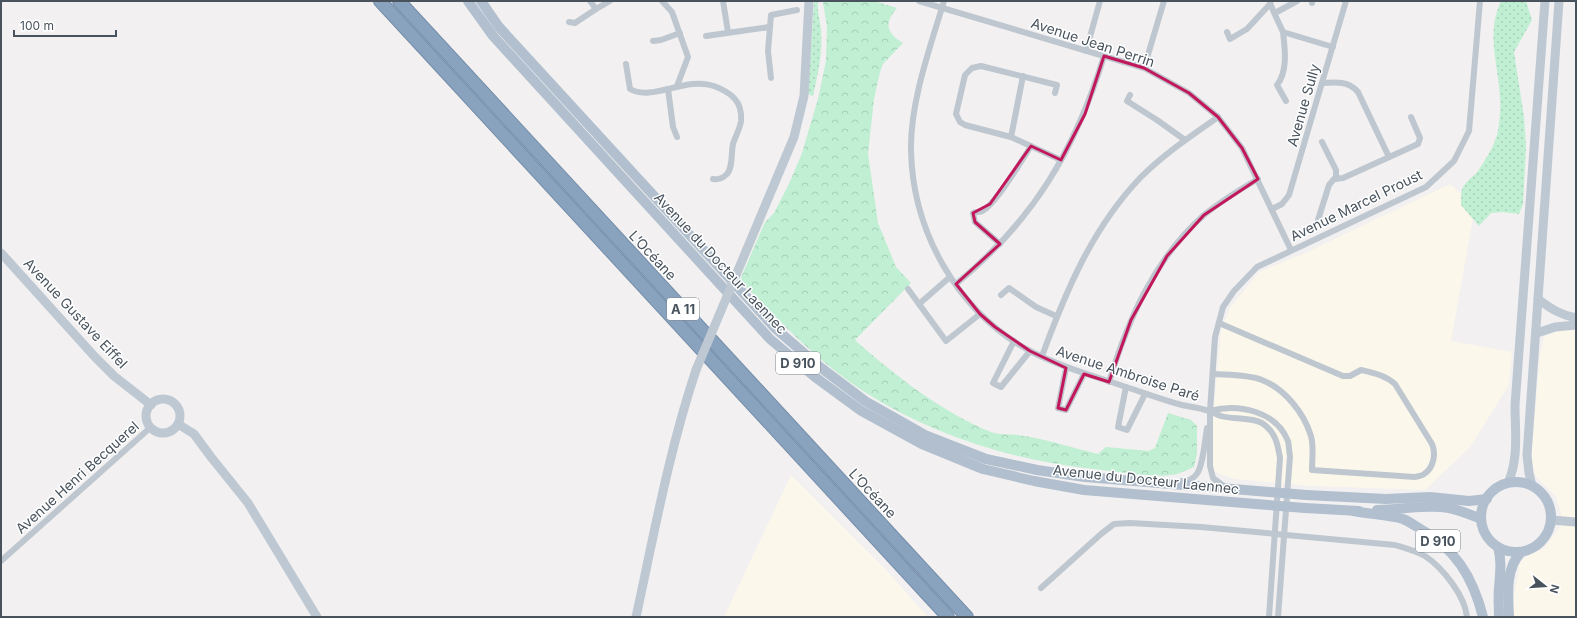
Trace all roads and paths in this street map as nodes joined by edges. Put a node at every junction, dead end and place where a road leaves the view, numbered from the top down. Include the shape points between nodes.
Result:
1 (380, 1) edge
2 (399, 1) edge
3 (468, 1) edge
4 (481, 1) edge
5 (590, 1) edge
6 (610, 1) edge
7 (662, 1) edge
8 (723, 1) edge
9 (809, 1) edge
10 (919, 1) edge
11 (944, 1) edge
12 (1100, 1) edge
13 (1164, 1) edge
14 (1298, 1) edge
15 (1346, 1) edge
16 (1480, 1) edge
17 (1545, 1) edge
18 (1559, 1) edge
19 (1270, 3) edge
20 (942, 8) junction
21 (596, 9) junction
22 (797, 10) dead end
23 (1275, 13) junction
24 (569, 22) dead end
25 (770, 27) junction
26 (728, 32) junction
27 (1226, 32) dead end
28 (1283, 32) junction
29 (680, 33) junction
30 (706, 36) dead end
31 (653, 41) dead end
32 (1333, 47) junction
33 (1086, 51) junction
34 (1104, 56) junction
35 (626, 64) dead end
36 (1144, 68) junction
37 (1023, 76) junction
38 (771, 78) dead end
39 (1322, 83) junction
40 (677, 86) junction
41 (668, 89) junction
42 (1055, 93) dead end
43 (1130, 95) dead end
44 (1286, 101) dead end
45 (1218, 117) junction
46 (1410, 117) dead end
47 (677, 137) dead end
48 (1011, 137) junction
49 (1185, 140) junction
50 (1322, 142) dead end
51 (1030, 146) junction
52 (1389, 157) junction
53 (1061, 160) junction
54 (713, 179) dead end
55 (1258, 179) junction
56 (1336, 179) junction
57 (1272, 209) junction
58 (1318, 220) dead end
59 (1000, 244) junction
60 (1291, 250) junction
61 (1, 253) edge
62 (950, 277) junction
63 (956, 284) junction
64 (908, 289) dead end
65 (1001, 295) dead end
66 (1538, 299) junction
67 (919, 304) junction
68 (980, 314) junction
69 (1056, 316) junction
70 (1576, 318) edge
71 (1219, 323) junction
72 (1576, 325) edge
73 (1537, 333) junction
74 (1014, 341) junction
75 (1030, 351) junction
76 (1042, 356) junction
77 (1066, 368) junction
78 (1084, 374) junction
79 (1212, 374) junction
80 (1109, 382) junction
81 (1126, 387) junction
82 (1145, 394) junction
83 (151, 405) junction
84 (1210, 411) junction
85 (178, 424) junction
86 (151, 427) junction
87 (1119, 479) junction
88 (1508, 483) junction
89 (1532, 486) junction
90 (1226, 488) junction
91 (1487, 499) junction
92 (1354, 511) junction
93 (1481, 520) junction
94 (1551, 520) junction
95 (1576, 522) edge
96 (1274, 533) junction
97 (1284, 534) junction
98 (1498, 547) junction
99 (1521, 552) junction
100 (1, 561) edge
101 (1041, 588) dead end
102 (318, 617) edge
103 (636, 617) edge
104 (948, 617) edge
105 (967, 617) edge
106 (1268, 617) edge
107 (1278, 617) edge
108 (1467, 617) edge
109 (1483, 617) edge
110 (1499, 617) edge
111 (1509, 617) edge

1 - 104 highway, L’Océane / A 11
2 - 105 highway, L’Océane / A 11
3 - 92 main road, Avenue du Docteur Laennec / D 910, bridge via 493,36 770,339 860,410 928,447 983,469 1034,481 1084,490
4 - 87 main road, Avenue du Docteur Laennec / D 910 via 500,27 776,329 865,401 927,436 986,458 1037,470
5 - 21 street
6 - 21 street
7 - 29 street via 672,12
8 - 26 street
9 - 103 main road, bridge via 804,96 798,124 696,370 682,412
10 - 20 street, Avenue Jean Perrin
11 - 20 street, Avenue Ambroise Paré
12 - 33 street
13 - 36 street
14 - 23 street
15 - 32 street, Avenue Sully
16 - 60 street, Avenue Marcel Proust via 1469,131 1454,161 1426,187
17 - 88 main road via 1515,405 1516,455
18 - 66 main road
19 - 23 street
19 - 27 street via 1248,29 1230,39
20 - 33 street, Avenue Jean Perrin
20 - 62 street, Avenue Ambroise Paré via 917,96 912,122 911,150 913,181 920,210 942,265
21 - 24 street via 575,23
22 - 25 street via 771,15
23 - 28 street
25 - 26 street
25 - 38 street via 768,51
26 - 30 street
28 - 32 street
28 - 44 street via 1284,66 1281,80 1277,85
29 - 31 street
29 - 40 street via 688,57
32 - 39 street, Avenue Sully
33 - 34 street, Avenue Jean Perrin
34 - 36 street, Avenue Jean Perrin
34 - 53 street via 1085,114
35 - 41 street via 630,89 637,93
36 - 45 street, Avenue Jean Perrin via 1189,93
37 - 42 street via 1056,85
37 - 48 street
37 - 48 street via 981,66 972,68 966,75 956,114 960,122 966,125
39 - 52 street via 1342,82 1358,92
39 - 57 street, Avenue Sully via 1289,195 1282,204
40 - 41 street
40 - 54 street via 713,86 733,95 739,105 741,122 733,143 730,166 726,174 718,180
41 - 47 street via 673,127
43 - 49 street via 1127,101
45 - 49 street
45 - 55 street, Avenue Jean Perrin via 1242,148
46 - 52 street via 1420,141 1414,147
48 - 51 street
49 - 69 street via 1142,176 1107,218 1078,268
50 - 56 street via 1336,170
51 - 53 street
51 - 59 street via 990,204 983,210 973,213 975,222
52 - 56 street
53 - 59 street via 1040,195
55 - 57 street, Avenue Jean Perrin
55 - 80 street via 1204,215 1167,256 1152,278 1131,320
56 - 58 street via 1329,185
57 - 60 street, Avenue Jean Perrin
59 - 63 street
60 - 71 street, Avenue Marcel Proust via 1257,267 1223,307
61 - 83 main road, Avenue Gustave Eiffel via 95,357 114,376
62 - 63 street, Avenue Ambroise Paré
62 - 67 street
63 - 68 street, Avenue Ambroise Paré
64 - 67 street
65 - 69 street via 1009,288 1036,307
66 - 70 main road via 1563,315
66 - 73 main road
67 - 68 street via 946,341
68 - 74 street, Avenue Ambroise Paré
69 - 76 street
71 - 79 street, Avenue Marcel Proust via 1215,337
71 - 79 street via 1343,376 1350,376 1361,370 1381,374 1395,384 1432,444 1433,460 1424,475 1415,477 1312,470 1311,437 1295,405 1278,389 1261,380
72 - 73 main road via 1555,327
73 - 89 main road via 1527,455
74 - 75 street, Avenue Ambroise Paré
74 - 75 street via 993,383 1000,388
75 - 76 street, Avenue Ambroise Paré
76 - 77 street, Avenue Ambroise Paré
77 - 78 street, Avenue Ambroise Paré
77 - 78 street via 1058,408 1066,410
78 - 80 street, Avenue Ambroise Paré
79 - 84 street, Avenue Marcel Proust
80 - 81 street, Avenue Ambroise Paré
81 - 82 street, Avenue Ambroise Paré
81 - 82 street via 1118,427 1126,430
82 - 84 street, Avenue Ambroise Paré
83 - 85 main road via 160,400 175,404 180,413
83 - 86 main road via 147,414
84 - 87 street, Avenue Marcel Proust via 1197,475 1188,481
84 - 90 street, Avenue Marcel Proust via 1210,466 1213,478
84 - 96 street, Avenue Ambroise Paré via 1220,416 1250,419 1266,426 1277,443 1280,458
84 - 97 street via 1237,408 1258,412 1277,424 1288,441 1290,456
85 - 86 main road via 165,433
85 - 102 main road via 194,434 248,503
86 - 100 street, Avenue Henri Becquerel
87 - 90 main road, Avenue du Docteur Laennec / D 910
88 - 89 main road
88 - 91 main road via 1496,489
89 - 94 main road via 1547,500
90 - 91 main road, Avenue du Docteur Laennec / D 910, bridge via 1386,499 1430,497 1469,502
91 - 93 main road
92 - 93 main road, Avenue du Docteur Laennec / D 910 via 1430,506 1450,508
92 - 109 main road, D 910 via 1403,519 1449,549 1471,580 1479,598
93 - 98 main road via 1490,540
94 - 95 main road
94 - 99 main road via 1549,529 1541,541
96 - 97 street
96 - 101 street via 1114,524
96 - 106 street, Avenue Ambroise Paré
97 - 107 street
97 - 108 street via 1395,545 1424,556 1441,569 1456,589
98 - 99 main road
98 - 110 main road via 1501,555
99 - 111 main road via 1511,572 1508,589

